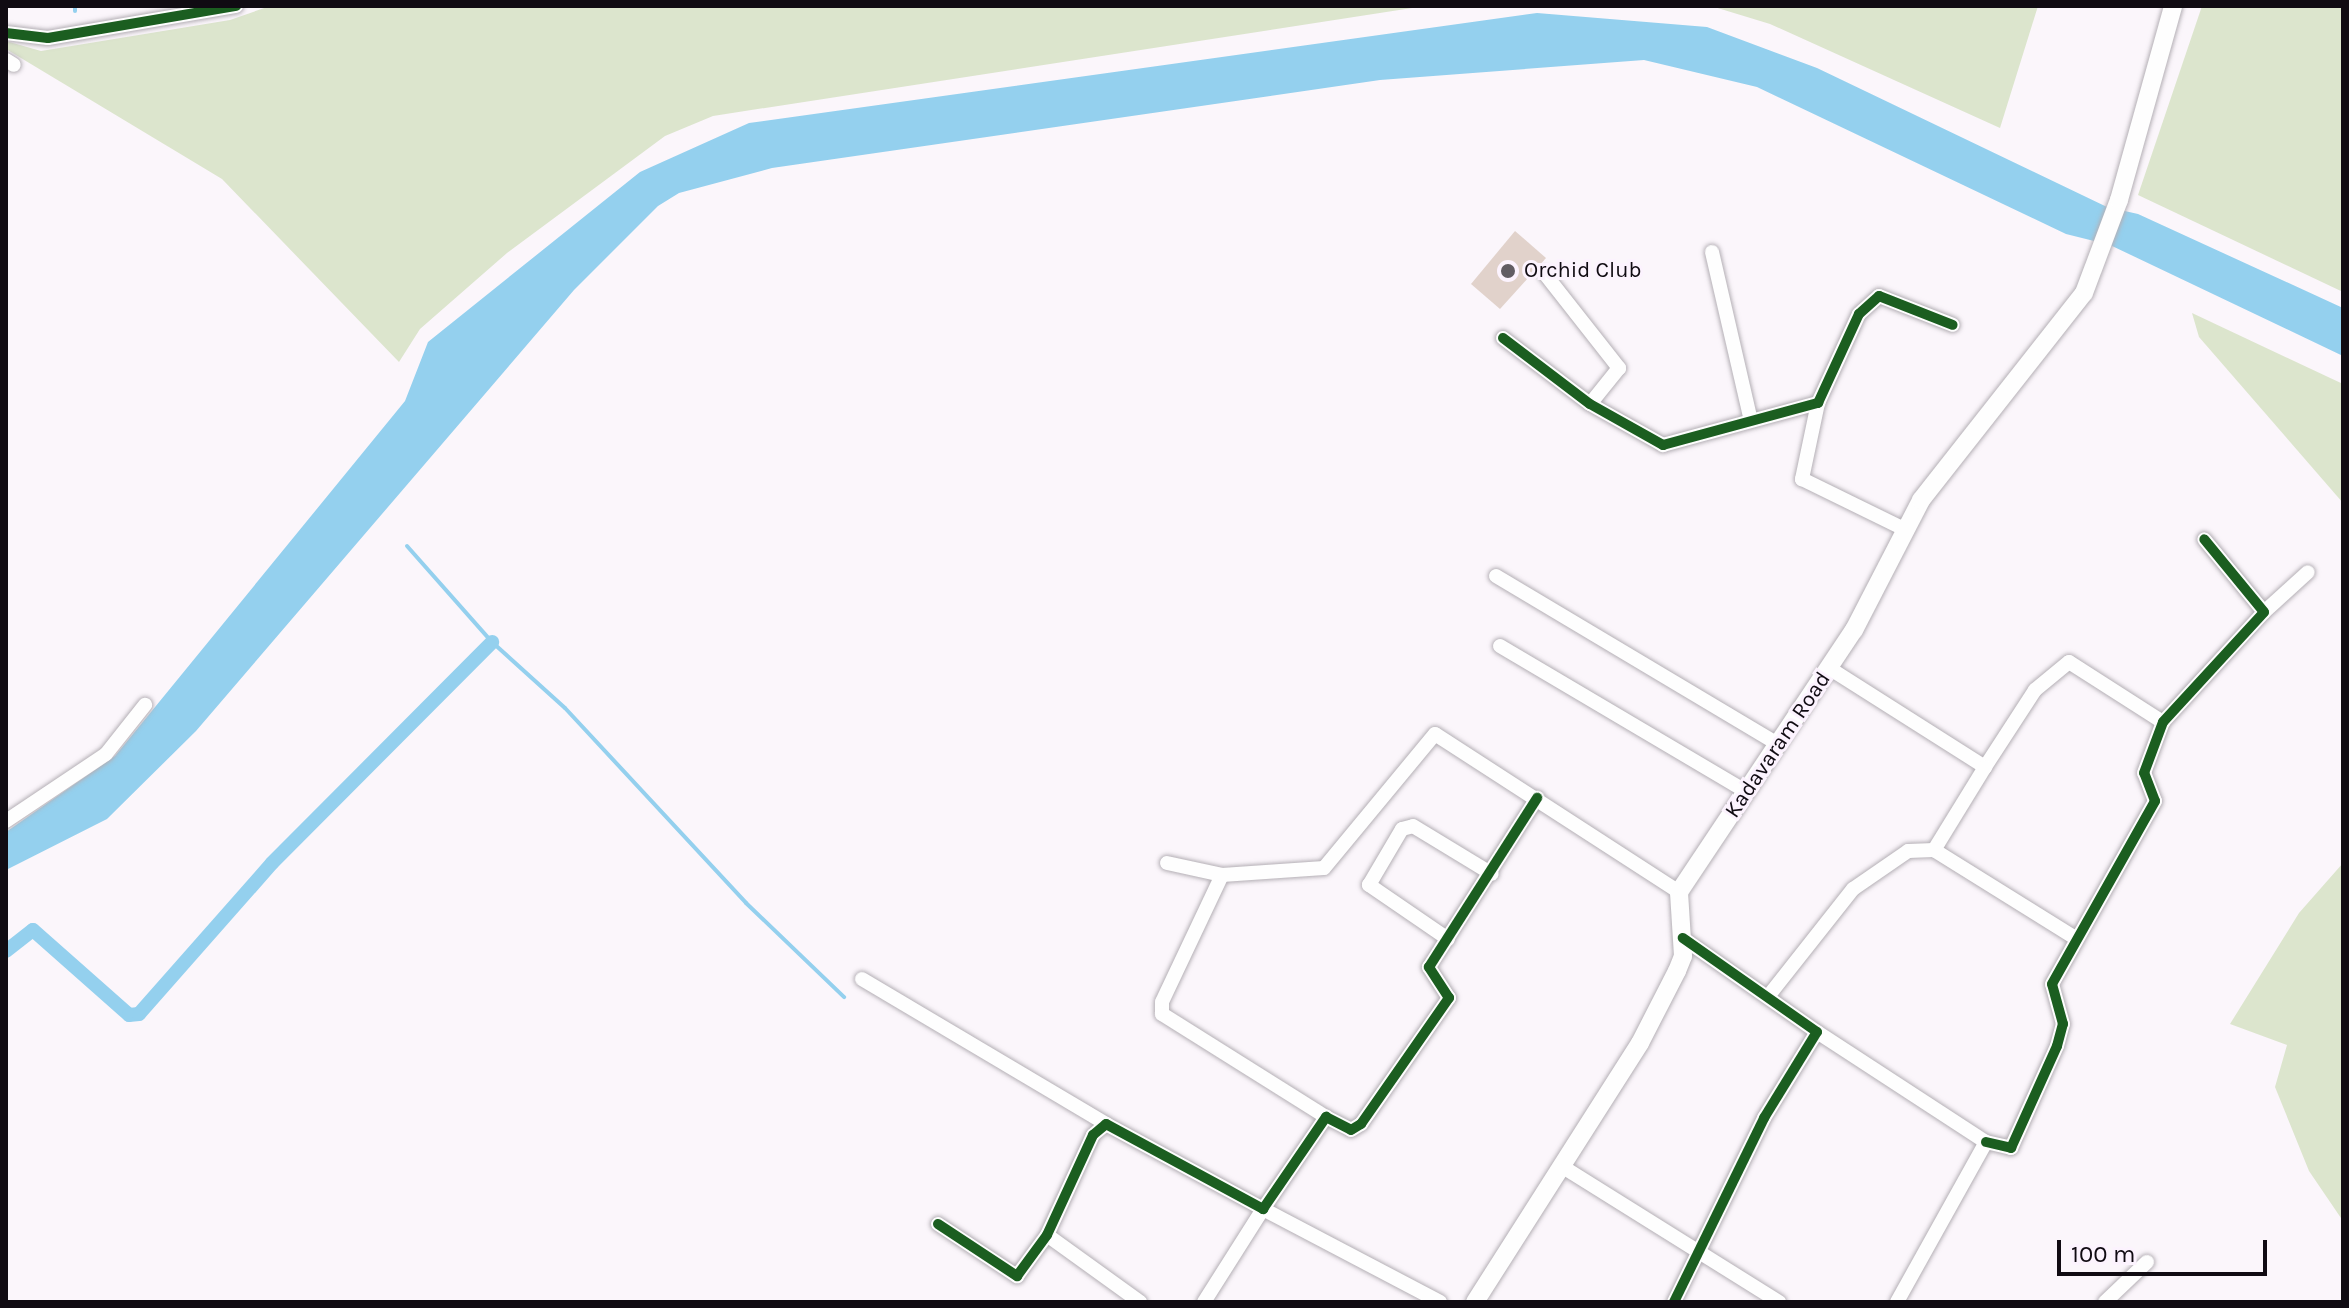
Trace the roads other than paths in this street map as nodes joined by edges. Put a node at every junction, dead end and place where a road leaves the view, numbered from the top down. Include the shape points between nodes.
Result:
1 (236, 6) edge
2 (2173, 6) edge
3 (6, 33) edge
4 (1712, 252) dead end
5 (1545, 274) dead end
6 (1953, 325) dead end
7 (1503, 338) dead end
8 (1818, 403) junction
9 (1590, 404) junction
10 (1750, 417) junction
11 (1906, 530) junction
12 (2204, 539) dead end
13 (2308, 572) dead end
14 (1496, 576) dead end
15 (2264, 612) junction
16 (1500, 646) dead end
17 (1829, 668) junction
18 (145, 705) dead end
19 (2163, 722) junction
20 (1778, 744) junction
21 (1985, 767) junction
22 (1747, 792) junction
23 (1537, 798) junction
24 (6, 821) edge
25 (1934, 850) junction
26 (1167, 863) dead end
27 (1492, 874) junction
28 (1222, 875) junction
29 (1679, 892) junction
30 (2074, 937) junction
31 (1683, 938) junction
32 (1448, 939) junction
33 (862, 979) dead end
34 (1770, 994) junction
35 (1817, 1032) junction
36 (1326, 1117) junction
37 (1106, 1124) junction
38 (1986, 1142) junction
39 (1563, 1167) junction
40 (1263, 1209) junction
41 (938, 1224) dead end
42 (1047, 1235) junction
43 (1703, 1249) junction
44 (2147, 1262) dead end
45 (1140, 1302) edge
46 (1204, 1302) edge
47 (1440, 1302) edge
48 (1475, 1302) edge
49 (1674, 1302) edge
50 (1779, 1302) edge
51 (1897, 1302) edge
52 (2105, 1302) edge

1 - 3 street via 48,38
2 - 11 main road, Kadavaram Road via 2119,200 2084,293 2000,394
4 - 10 street
5 - 9 street via 1619,368
6 - 8 street via 1892,297 1867,301
7 - 9 street
8 - 10 street
8 - 11 street via 1802,479
9 - 10 street via 1663,445
11 - 17 main road, Kadavaram Road
12 - 15 street
13 - 15 street
14 - 20 street
15 - 19 street
16 - 22 street
17 - 20 main road, Kadavaram Road
17 - 21 street
18 - 24 street via 106,754
19 - 21 street via 2069,662 2035,690
19 - 30 street via 2144,773 2155,801
20 - 22 main road, Kadavaram Road
21 - 25 street
22 - 29 main road, Kadavaram Road
23 - 27 street
23 - 28 street via 1435,734 1324,868
23 - 29 street
25 - 30 street
25 - 34 street via 1890,859 1853,889
26 - 28 street
27 - 32 street
27 - 32 street via 1413,826 1402,829 1369,885
28 - 36 street via 1162,1014
29 - 31 main road
30 - 38 street via 2052,984 2063,1024 2051,1060 2011,1148
31 - 34 street
31 - 39 main road via 1677,971 1640,1043
32 - 36 street via 1427,972 1448,987 1449,998 1361,1124 1351,1130
33 - 37 street
34 - 35 street
35 - 38 street
35 - 43 street via 1764,1118
36 - 40 street
37 - 40 street
37 - 42 street via 1093,1135
38 - 51 street
39 - 43 street
39 - 48 main road
40 - 46 street
40 - 47 street
41 - 42 street via 1013,1276
42 - 45 street
43 - 49 street
43 - 50 street
44 - 52 street

